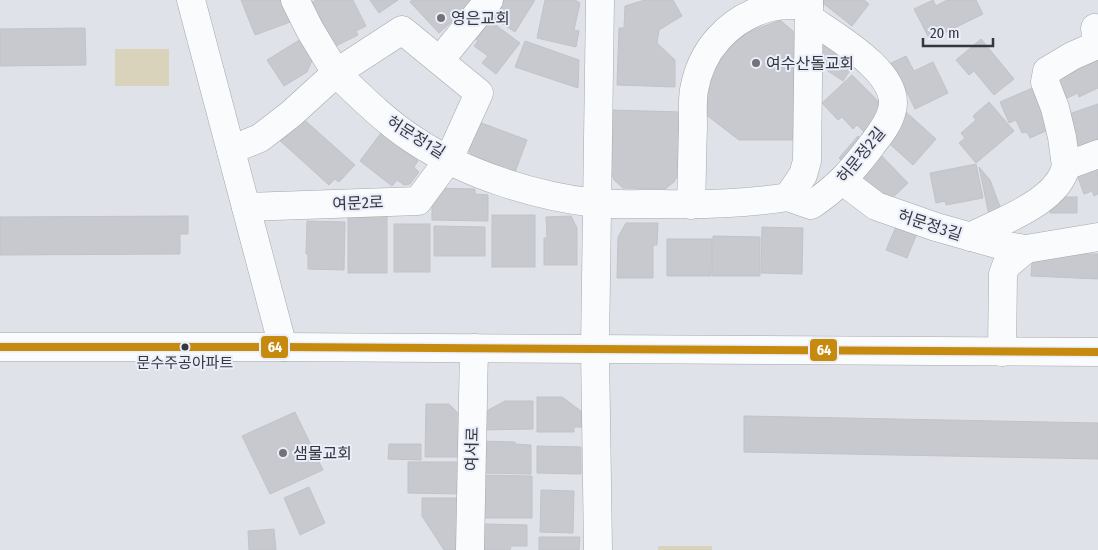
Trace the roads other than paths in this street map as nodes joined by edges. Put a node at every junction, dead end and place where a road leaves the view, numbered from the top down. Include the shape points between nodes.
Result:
1 (191, 0) edge
2 (295, 0) edge
3 (489, 0) edge
4 (600, 0) edge
5 (809, 8) edge
6 (1095, 28) dead end
7 (440, 60) junction
8 (336, 73) junction
9 (231, 150) junction
10 (1098, 154) edge
11 (450, 159) junction
12 (1066, 166) junction
13 (843, 181) junction
14 (788, 197) junction
15 (597, 203) junction
16 (691, 205) junction
17 (246, 207) junction
18 (1098, 237) edge
19 (970, 238) junction
20 (1026, 249) junction
21 (0, 347) edge
22 (282, 347) junction
23 (474, 348) junction
24 (595, 349) junction
25 (1002, 352) junction
26 (1098, 352) edge
27 (470, 550) edge
28 (598, 550) edge

1 - 9 street
2 - 8 street, 허문정1길
3 - 7 street
4 - 15 street
5 - 13 street, 허문정2길 via 872,64 889,88 893,101 884,129
5 - 14 street via 807,161 803,175
5 - 16 street via 788,5 749,15 733,24 708,51 693,92
6 - 12 street via 1097,45 1072,56 1047,71 1045,76
7 - 8 street, 허문정1길 via 402,30
7 - 11 street, 허문정1길 via 479,93
8 - 9 street, 허문정1길 via 260,138
8 - 11 street, 허문정1길 via 399,129
9 - 17 street
10 - 12 street
11 - 15 street, 허문정2길 via 523,189
11 - 17 street, 여문2로 via 418,200
12 - 19 street via 1059,184 1037,203
13 - 14 street, 허문정2길 via 811,205
13 - 19 street, 허문정3길 via 876,206
14 - 16 street, 허문정2길
15 - 16 street, 허문정2길
15 - 24 street
17 - 22 street
18 - 20 street, 허문정3길
19 - 20 street, 허문정3길
20 - 25 street via 1006,266 1003,274
21 - 22 street
22 - 23 street
23 - 24 street
23 - 27 street, 여서로
24 - 25 street
24 - 28 street
25 - 26 street

